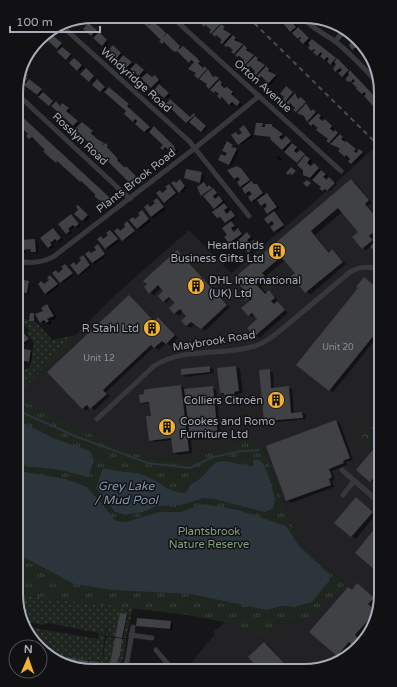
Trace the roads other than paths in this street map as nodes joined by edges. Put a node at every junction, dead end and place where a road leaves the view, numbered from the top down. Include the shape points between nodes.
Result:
1 (180, 23) edge
2 (311, 24) edge
3 (65, 29) edge
4 (341, 34) edge
5 (335, 41) junction
6 (372, 77) edge
7 (259, 96) junction
8 (23, 100) edge
9 (195, 148) junction
10 (341, 171) dead end
11 (130, 199) junction
12 (249, 216) dead end
13 (23, 262) edge
14 (374, 268) edge
15 (97, 419) dead end
16 (342, 470) dead end
17 (354, 481) junction
18 (343, 495) dead end
19 (374, 498) edge
20 (133, 626) dead end
21 (131, 634) junction
22 (152, 638) dead end
23 (156, 650) dead end
24 (126, 664) edge
25 (168, 664) edge

1 - 7 street, Orton Avenue
2 - 5 street
3 - 9 street, Windyridge Road
4 - 5 street
5 - 6 street
7 - 9 street, Plants Brook Road
7 - 10 street, Orton Avenue
8 - 11 street, Rosslyn Road
9 - 11 street, Plants Brook Road
9 - 12 street, Windyridge Road
11 - 13 street, Plants Brook Road via 53,257 43,262
14 - 15 street, Maybrook Road via 366,267 350,272 261,344 244,349 188,354 164,360 154,366
16 - 17 street
17 - 18 street
17 - 19 street
20 - 21 street
21 - 22 street
21 - 24 street
23 - 25 street

